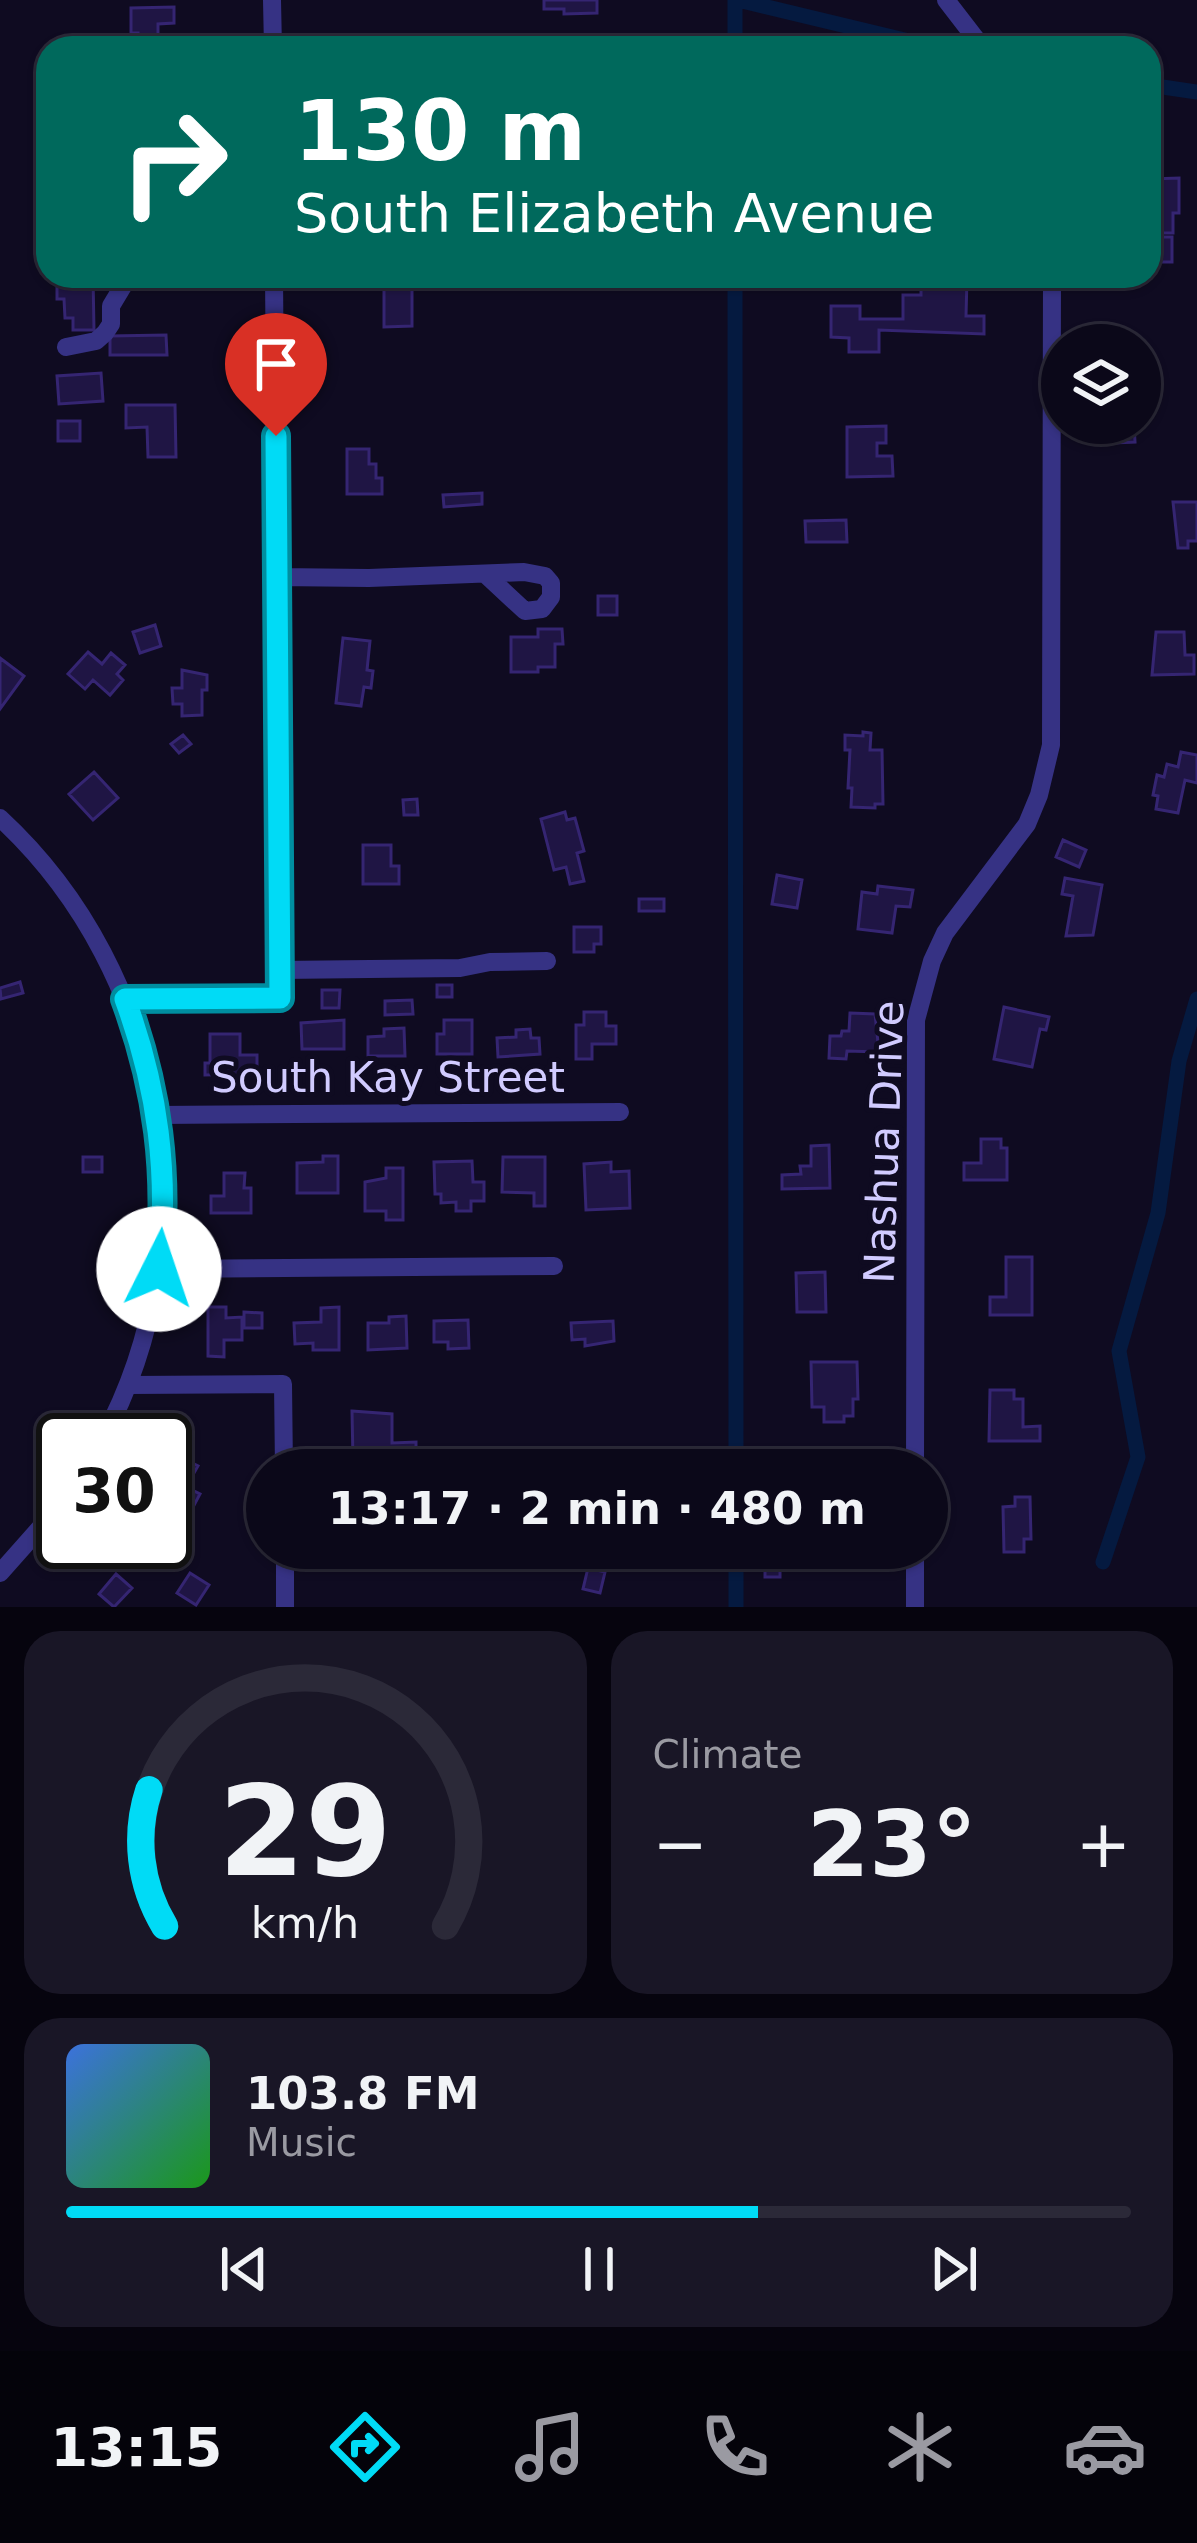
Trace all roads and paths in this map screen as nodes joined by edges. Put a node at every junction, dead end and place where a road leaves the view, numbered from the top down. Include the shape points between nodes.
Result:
1 (272, 0) edge
2 (946, 0) edge
3 (273, 36) edge
4 (974, 36) edge
5 (122, 288) edge
6 (274, 288) edge
7 (1052, 288) edge
8 (66, 347) dead end
9 (485, 574) dead end
10 (277, 577) junction
11 (0, 818) edge
12 (547, 961) dead end
13 (280, 970) junction
14 (125, 999) junction
15 (620, 1112) dead end
16 (157, 1115) junction
17 (554, 1266) dead end
18 (159, 1269) junction
19 (128, 1385) junction
20 (115, 1413) edge
21 (284, 1449) edge
22 (915, 1449) edge
23 (36, 1532) edge
24 (285, 1569) edge
25 (915, 1569) edge
26 (0, 1573) edge
27 (285, 1607) edge
28 (915, 1607) edge

1 - 3 street
2 - 4 street
5 - 8 street via 105,333
6 - 10 street
7 - 22 street, Nashua Drive via 1052,745 1027,824 962,907 922,990
9 - 10 street
10 - 13 street
11 - 14 street via 66,892
12 - 13 street
13 - 14 street via 280,998
14 - 16 street
15 - 16 street, South Kay Street
16 - 18 street
17 - 18 street
18 - 19 street
19 - 20 street
19 - 21 street via 283,1384
23 - 26 street
24 - 27 street
25 - 28 street

